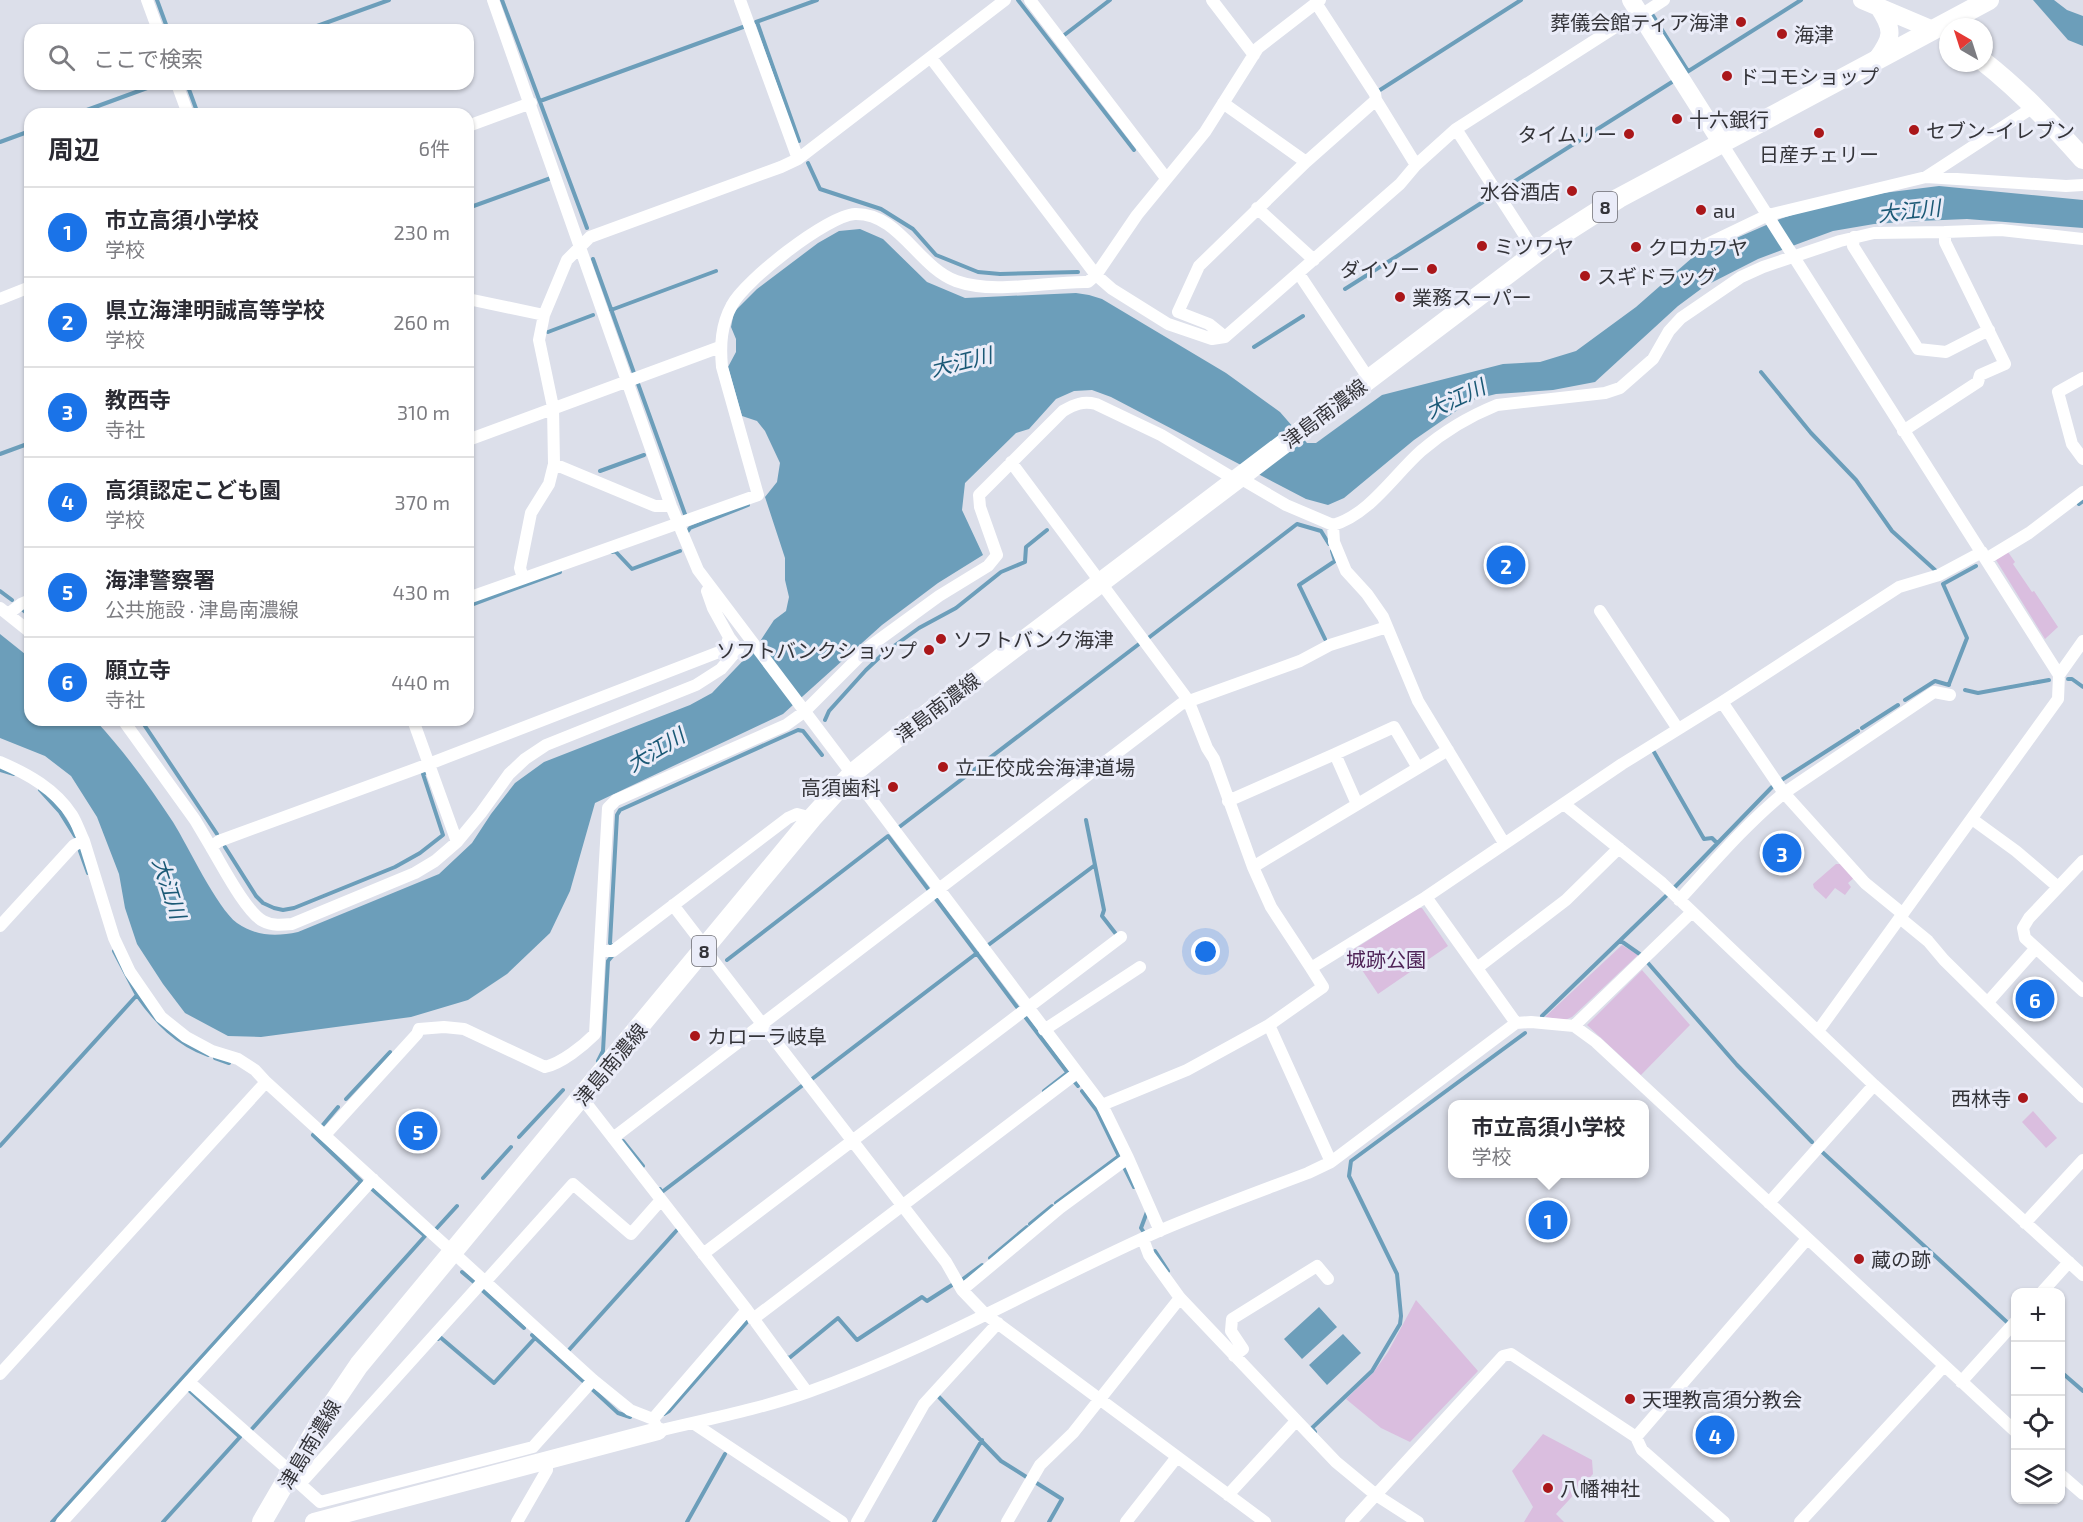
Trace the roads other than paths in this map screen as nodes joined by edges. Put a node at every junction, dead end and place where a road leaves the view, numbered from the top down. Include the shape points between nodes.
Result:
1 (147, 0) edge
2 (493, 0) edge
3 (740, 0) edge
4 (1005, 0) edge
5 (1030, 0) edge
6 (1212, 0) edge
7 (1664, 0) edge
8 (1989, 0) edge
9 (1318, 2) edge
10 (1870, 3) edge
11 (1637, 9) edge
12 (1964, 18) edge
13 (1980, 18) edge
14 (156, 24) edge
15 (1939, 35) edge
16 (1939, 35) edge
17 (1254, 55) junction
18 (931, 58) junction
19 (1877, 59) junction
20 (1993, 69) edge
21 (179, 90) edge
22 (1376, 100) junction
23 (531, 103) junction
24 (1223, 103) junction
25 (2035, 106) junction
26 (186, 108) edge
27 (474, 124) edge
28 (1456, 129) junction
29 (1721, 142) junction
30 (798, 159) junction
31 (2083, 159) edge
32 (1306, 162) junction
33 (1416, 165) junction
34 (1926, 177) junction
35 (1166, 178) junction
36 (2083, 185) edge
37 (1257, 208) junction
38 (1769, 218) junction
39 (1945, 232) junction
40 (1854, 237) junction
41 (2083, 239) edge
42 (581, 247) junction
43 (1695, 250) dead end
44 (1536, 253) junction
45 (1792, 255) junction
46 (1314, 260) junction
47 (1299, 274) junction
48 (1096, 275) junction
49 (24, 289) edge
50 (0, 298) edge
51 (474, 300) edge
52 (544, 315) junction
53 (1989, 330) junction
54 (1225, 337) junction
55 (720, 347) junction
56 (2083, 378) edge
57 (1369, 379) junction
58 (626, 380) junction
59 (553, 407) junction
60 (1903, 431) junction
61 (474, 438) edge
62 (2083, 459) edge
63 (1011, 462) junction
64 (554, 464) junction
65 (1240, 478) junction
66 (2083, 492) edge
67 (671, 506) junction
68 (678, 523) junction
69 (1333, 525) junction
70 (1984, 555) junction
71 (523, 578) junction
72 (703, 579) junction
73 (1100, 584) junction
74 (474, 596) edge
75 (24, 603) edge
76 (4, 611) edge
77 (1600, 611) dead end
78 (24, 627) edge
79 (1387, 627) junction
80 (729, 637) junction
81 (2083, 641) edge
82 (2059, 675) junction
83 (1950, 695) dead end
84 (1188, 700) junction
85 (1722, 702) junction
86 (802, 710) junction
87 (127, 726) edge
88 (415, 726) edge
89 (1678, 729) junction
90 (1448, 750) junction
91 (1335, 754) junction
92 (0, 762) edge
93 (429, 764) junction
94 (1418, 768) junction
95 (853, 773) junction
96 (1784, 793) junction
97 (1228, 801) junction
98 (1358, 804) junction
99 (1564, 804) junction
100 (812, 818) junction
101 (1972, 819) junction
102 (84, 841) junction
103 (457, 842) junction
104 (1504, 843) junction
105 (211, 847) junction
106 (1619, 848) junction
107 (2083, 861) edge
108 (1252, 867) junction
109 (2058, 886) junction
110 (938, 891) junction
111 (1426, 897) junction
112 (1679, 900) junction
113 (673, 905) junction
114 (1692, 912) junction
115 (1901, 916) junction
116 (0, 926) edge
117 (1121, 938) dead end
118 (2036, 948) junction
119 (705, 950) junction
120 (601, 951) junction
121 (1140, 967) dead end
122 (1311, 968) junction
123 (1477, 968) junction
124 (2083, 991) edge
125 (1988, 1002) junction
126 (1027, 1008) junction
127 (1516, 1023) junction
128 (762, 1024) junction
129 (1269, 1025) junction
130 (1574, 1026) junction
131 (1044, 1030) junction
132 (1818, 1031) junction
133 (1077, 1073) junction
134 (266, 1082) junction
135 (1874, 1084) junction
136 (2083, 1096) edge
137 (582, 1098) junction
138 (1102, 1105) junction
139 (325, 1135) junction
140 (613, 1138) junction
141 (852, 1141) junction
142 (1128, 1158) junction
143 (2083, 1160) edge
144 (1331, 1162) junction
145 (373, 1179) junction
146 (661, 1200) junction
147 (1769, 1203) junction
148 (902, 1205) junction
149 (2025, 1223) junction
150 (1160, 1231) junction
151 (1143, 1239) junction
152 (1807, 1239) junction
153 (453, 1253) junction
154 (703, 1254) junction
155 (2069, 1262) junction
156 (2083, 1275) edge
157 (1328, 1279) dead end
158 (484, 1281) junction
159 (2046, 1288) edge
160 (962, 1290) junction
161 (1180, 1298) junction
162 (985, 1314) junction
163 (750, 1315) junction
164 (998, 1323) junction
165 (2011, 1327) edge
166 (1234, 1356) junction
167 (1944, 1366) junction
168 (0, 1374) edge
169 (593, 1380) junction
170 (189, 1382) junction
171 (1961, 1382) junction
172 (807, 1392) junction
173 (1100, 1400) junction
174 (1296, 1421) junction
175 (693, 1423) junction
176 (656, 1425) junction
177 (2011, 1427) edge
178 (1636, 1437) junction
179 (1177, 1457) junction
180 (547, 1461) junction
181 (293, 1469) junction
182 (2065, 1478) edge
183 (2083, 1494) edge
184 (1228, 1495) junction
185 (1376, 1495) junction
186 (62, 1522) edge
187 (262, 1522) edge
188 (314, 1522) edge
189 (517, 1522) edge
190 (842, 1522) edge
191 (857, 1522) edge
192 (1007, 1522) edge
193 (1126, 1522) edge
194 (1265, 1522) edge
195 (1351, 1522) edge
196 (1418, 1522) edge
197 (1724, 1522) edge
198 (1800, 1522) edge

1 - 14 street
2 - 23 street
3 - 30 street
4 - 18 street
5 - 35 street
6 - 17 street
7 - 11 street
8 - 12 main road, 津島南濃線
8 - 13 main road
9 - 17 street
9 - 22 street
10 - 15 street
10 - 19 street via 1890,27 1891,34
11 - 28 street
11 - 29 street
16 - 19 main road, 津島南濃線 / 8
17 - 24 street
18 - 30 street
18 - 48 street
19 - 29 main road, 津島南濃線 / 8
20 - 25 main road
21 - 26 street
22 - 32 street
22 - 33 street
23 - 27 street
23 - 42 street
24 - 32 street
24 - 35 street via 1205,132
25 - 31 main road
25 - 34 street
28 - 33 street
28 - 44 street
29 - 38 street
29 - 44 main road, 津島南濃線 / 8 via 1619,198
30 - 42 street via 590,237
32 - 37 street
33 - 46 street
34 - 36 street
34 - 38 street
35 - 48 street
37 - 46 street
37 - 54 street via 1199,266 1178,312 1209,324
38 - 43 street
38 - 45 street
39 - 40 street
39 - 41 street via 2001,230
39 - 53 street via 1945,242
40 - 45 street
40 - 53 street via 1853,246 1918,350 1946,352
42 - 52 street via 567,260
42 - 58 street
44 - 57 main road, 津島南濃線 / 8
45 - 60 street
45 - 69 street via 1741,277 1681,318 1653,359 1620,388 1497,405 1482,411 1422,450 1379,494 1345,522
46 - 47 street
47 - 54 street
47 - 57 street
48 - 54 street via 1168,324 1212,339
48 - 55 street via 1088,282 1007,286 964,283 935,270 896,230 874,218 854,214 833,221 750,282 731,307
49 - 50 street
51 - 52 street
52 - 59 street via 539,340
53 - 60 street via 2005,364 1980,375 1978,382
55 - 58 street
55 - 68 street via 722,368 758,495
56 - 62 street via 2058,392 2073,444
57 - 65 main road, 津島南濃線 / 8
58 - 59 street
58 - 67 street
59 - 61 street
59 - 64 street
60 - 70 street
63 - 65 street via 1063,411 1086,402 1161,435
63 - 73 street
63 - 86 street via 979,495 996,549 994,560 869,647
64 - 67 street via 656,506
64 - 71 street via 549,484 531,513 520,568
65 - 69 street via 1286,505
65 - 73 main road, 津島南濃線 / 8
66 - 70 street via 2029,533
67 - 68 street
68 - 71 street
68 - 72 street
69 - 79 street via 1334,542 1346,572 1367,594
70 - 82 street
70 - 85 street via 1899,587
71 - 74 street
72 - 80 street
72 - 86 street
73 - 84 street
73 - 95 main road, 津島南濃線 / 8
75 - 76 street
76 - 78 street
77 - 89 street
79 - 84 street
79 - 90 street via 1418,701
80 - 93 street via 726,647 719,652
80 - 103 street via 738,649 721,669 696,685 546,745 525,759
81 - 82 street
82 - 101 street via 2058,699
83 - 96 street via 1934,692
84 - 97 street
84 - 110 street
85 - 89 street
85 - 96 street
86 - 95 street
86 - 120 street via 786,725 616,800 609,808
87 - 105 street
88 - 93 street
89 - 99 street
90 - 94 street
90 - 104 street
91 - 94 street via 1394,727
91 - 97 street
91 - 98 street
92 - 102 street via 25,773 51,792 72,815
93 - 103 street
93 - 105 street
94 - 98 street
95 - 100 main road, 津島南濃線 / 8
95 - 110 street
96 - 112 street via 1746,827
96 - 115 street via 1865,884
97 - 108 street
98 - 108 street
99 - 104 street
99 - 106 street
100 - 113 street via 797,814 788,818
100 - 119 main road, 津島南濃線 / 8
101 - 109 street
101 - 115 street
102 - 116 street via 74,845
102 - 134 street via 114,938 130,972 161,1017 186,1037 238,1059
103 - 105 street via 416,873 292,924 281,925 256,916
104 - 111 street
106 - 112 street
106 - 123 street via 1566,900
107 - 109 street
108 - 122 street via 1271,907
109 - 118 street via 2023,928 2025,938
110 - 126 street
110 - 128 street
111 - 122 street
111 - 123 street
112 - 114 street
113 - 119 street
113 - 120 street via 613,951
114 - 130 street
114 - 132 street
115 - 125 street
115 - 132 street
117 - 126 street
118 - 124 street
118 - 125 street
119 - 128 street
119 - 137 main road, 津島南濃線 / 8
120 - 139 street via 595,1034 553,1065 545,1066 464,1029 419,1029
121 - 131 street
122 - 129 street via 1323,987
123 - 127 street
125 - 136 street
126 - 131 street
126 - 141 street
127 - 130 street
127 - 144 street
128 - 140 street
128 - 141 street
129 - 138 street via 1187,1070
129 - 144 street
130 - 147 street
131 - 133 street
132 - 135 street
133 - 138 street
133 - 148 street
134 - 139 street
134 - 168 street
135 - 147 street
135 - 149 street
137 - 140 street
137 - 153 main road, 津島南濃線 / 8
138 - 142 street
139 - 145 street
140 - 146 street
141 - 148 street
141 - 154 street
142 - 150 street
142 - 160 street via 1060,1208
143 - 149 street
144 - 150 street
145 - 153 street
145 - 170 street
146 - 154 street
146 - 158 street via 631,1234 573,1184
147 - 152 street
148 - 160 street via 946,1262
148 - 163 street
149 - 155 street
150 - 151 street
151 - 161 street via 1149,1255
151 - 162 street
152 - 167 street
152 - 178 street
153 - 158 street
153 - 181 main road, 津島南濃線 / 8 via 359,1365
154 - 163 street
155 - 156 street
155 - 159 street
157 - 166 street via 1317,1266 1232,1319 1231,1331 1243,1349
158 - 169 street
158 - 169 street via 300,1484 320,1502 533,1447
160 - 162 street
161 - 166 street
161 - 173 street
162 - 164 street
162 - 172 street
163 - 172 street
163 - 176 street
164 - 173 street
164 - 191 street via 924,1404
165 - 171 street
166 - 174 street
167 - 171 street
167 - 198 street
169 - 176 street
170 - 181 street via 283,1465
170 - 186 street
171 - 177 street
172 - 175 street
173 - 179 street
173 - 192 street via 1040,1465
174 - 184 street
174 - 185 street
175 - 176 street
175 - 190 street
176 - 180 street
178 - 185 street via 1511,1354 1503,1356
178 - 197 street via 1642,1450
179 - 184 street
179 - 193 street
180 - 188 street
180 - 189 street via 547,1470
181 - 187 main road, 津島南濃線 / 8
182 - 183 street
184 - 194 street
185 - 195 street
185 - 196 street

